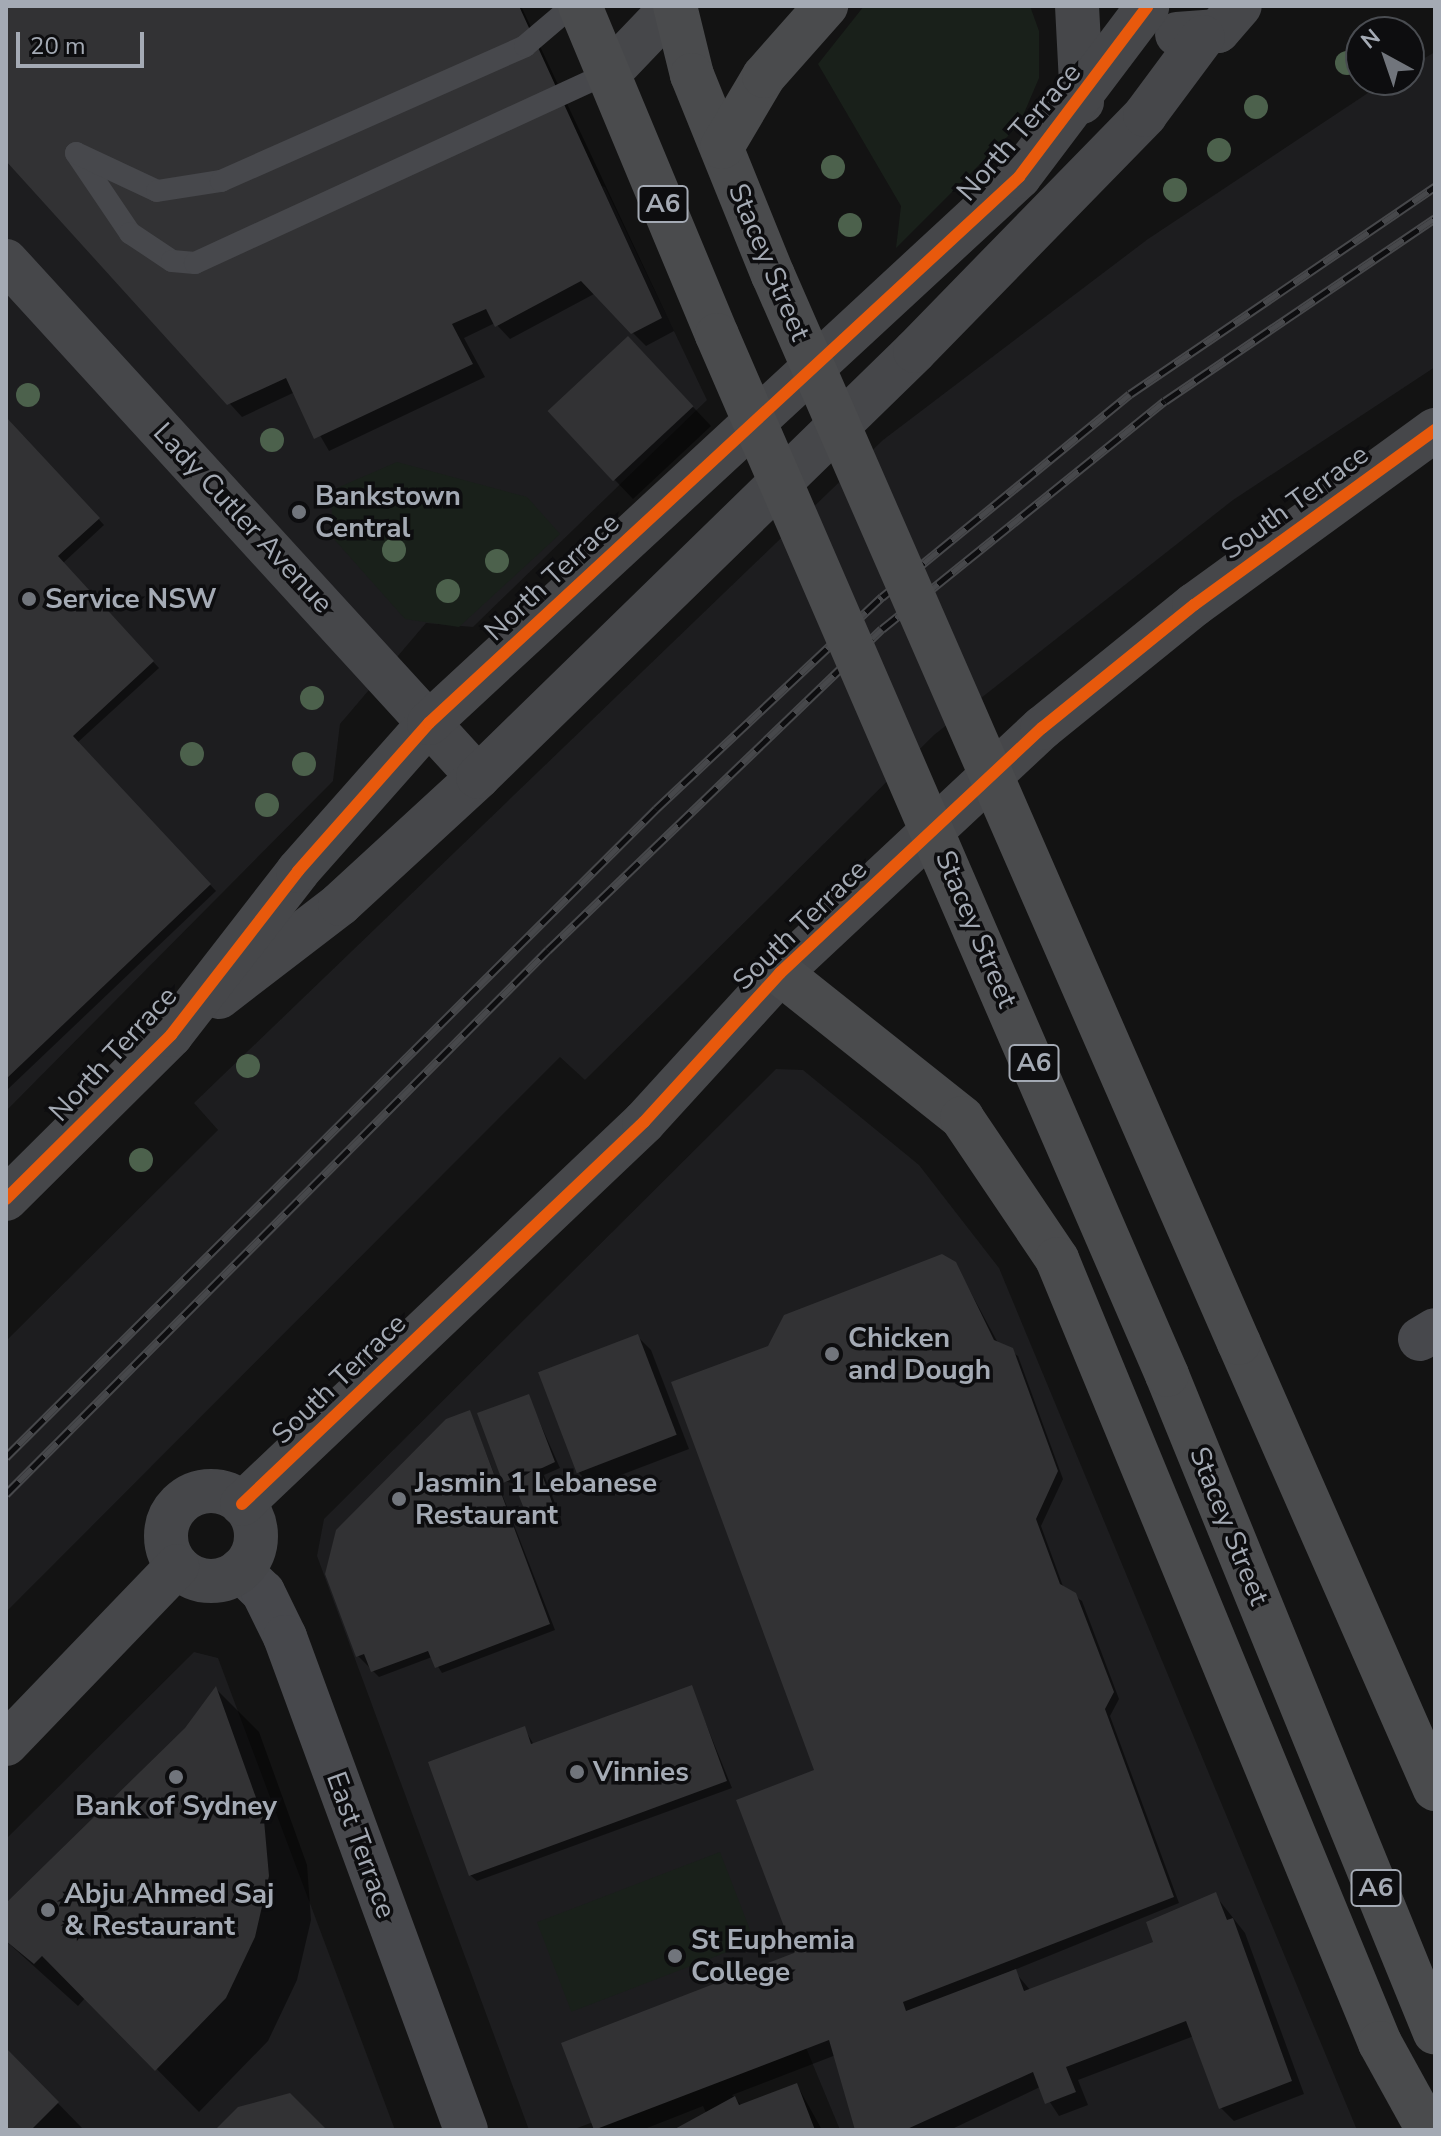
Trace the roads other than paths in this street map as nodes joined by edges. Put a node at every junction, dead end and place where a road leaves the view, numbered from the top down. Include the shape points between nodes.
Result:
1 (572, 6) edge
2 (580, 6) edge
3 (674, 6) edge
4 (826, 6) edge
5 (1077, 6) edge
6 (1147, 6) edge
7 (1240, 6) edge
8 (1203, 37) junction
9 (609, 73) junction
10 (1082, 102) junction
11 (722, 147) junction
12 (6, 261) edge
13 (1435, 430) edge
14 (429, 723) junction
15 (478, 777) junction
16 (780, 973) junction
17 (171, 1035) junction
18 (6, 1199) edge
19 (242, 1504) junction
20 (177, 1566) junction
21 (240, 1570) junction
22 (6, 1744) edge
23 (1435, 1789) edge
24 (1435, 2033) edge
25 (466, 2130) edge
26 (1428, 2130) edge

1 - 9 lane via 525,46 221,181 157,191 76,153 130,233 172,261 195,263
2 - 9 highway, Stacey Street / A6
3 - 9 street
3 - 11 highway, Stacey Street via 692,75
4 - 11 highway via 788,44
5 - 10 street
6 - 8 street via 1170,32
6 - 10 street, North Terrace
7 - 8 street, North Terrace via 1230,21
8 - 15 street, North Terrace via 1145,115 1077,187
9 - 24 highway, Stacey Street / A6, bridge via 1167,1375
10 - 14 street, North Terrace via 966,229
11 - 23 highway, Stacey Street, bridge via 773,275
12 - 14 street, Lady Cutler Avenue
13 - 16 street, South Terrace via 1194,605 1042,728
14 - 15 street, Lady Cutler Avenue
14 - 17 street, North Terrace via 298,871
15 - 17 street, North Terrace via 340,904
16 - 19 street, South Terrace via 644,1122
16 - 26 highway via 962,1118 1057,1259 1380,2043
17 - 18 street, North Terrace
19 - 20 street via 199,1492 174,1510 166,1538
19 - 21 street via 255,1544
20 - 21 street via 215,1581
20 - 22 street
21 - 25 street, East Terrace via 263,1592 285,1637

